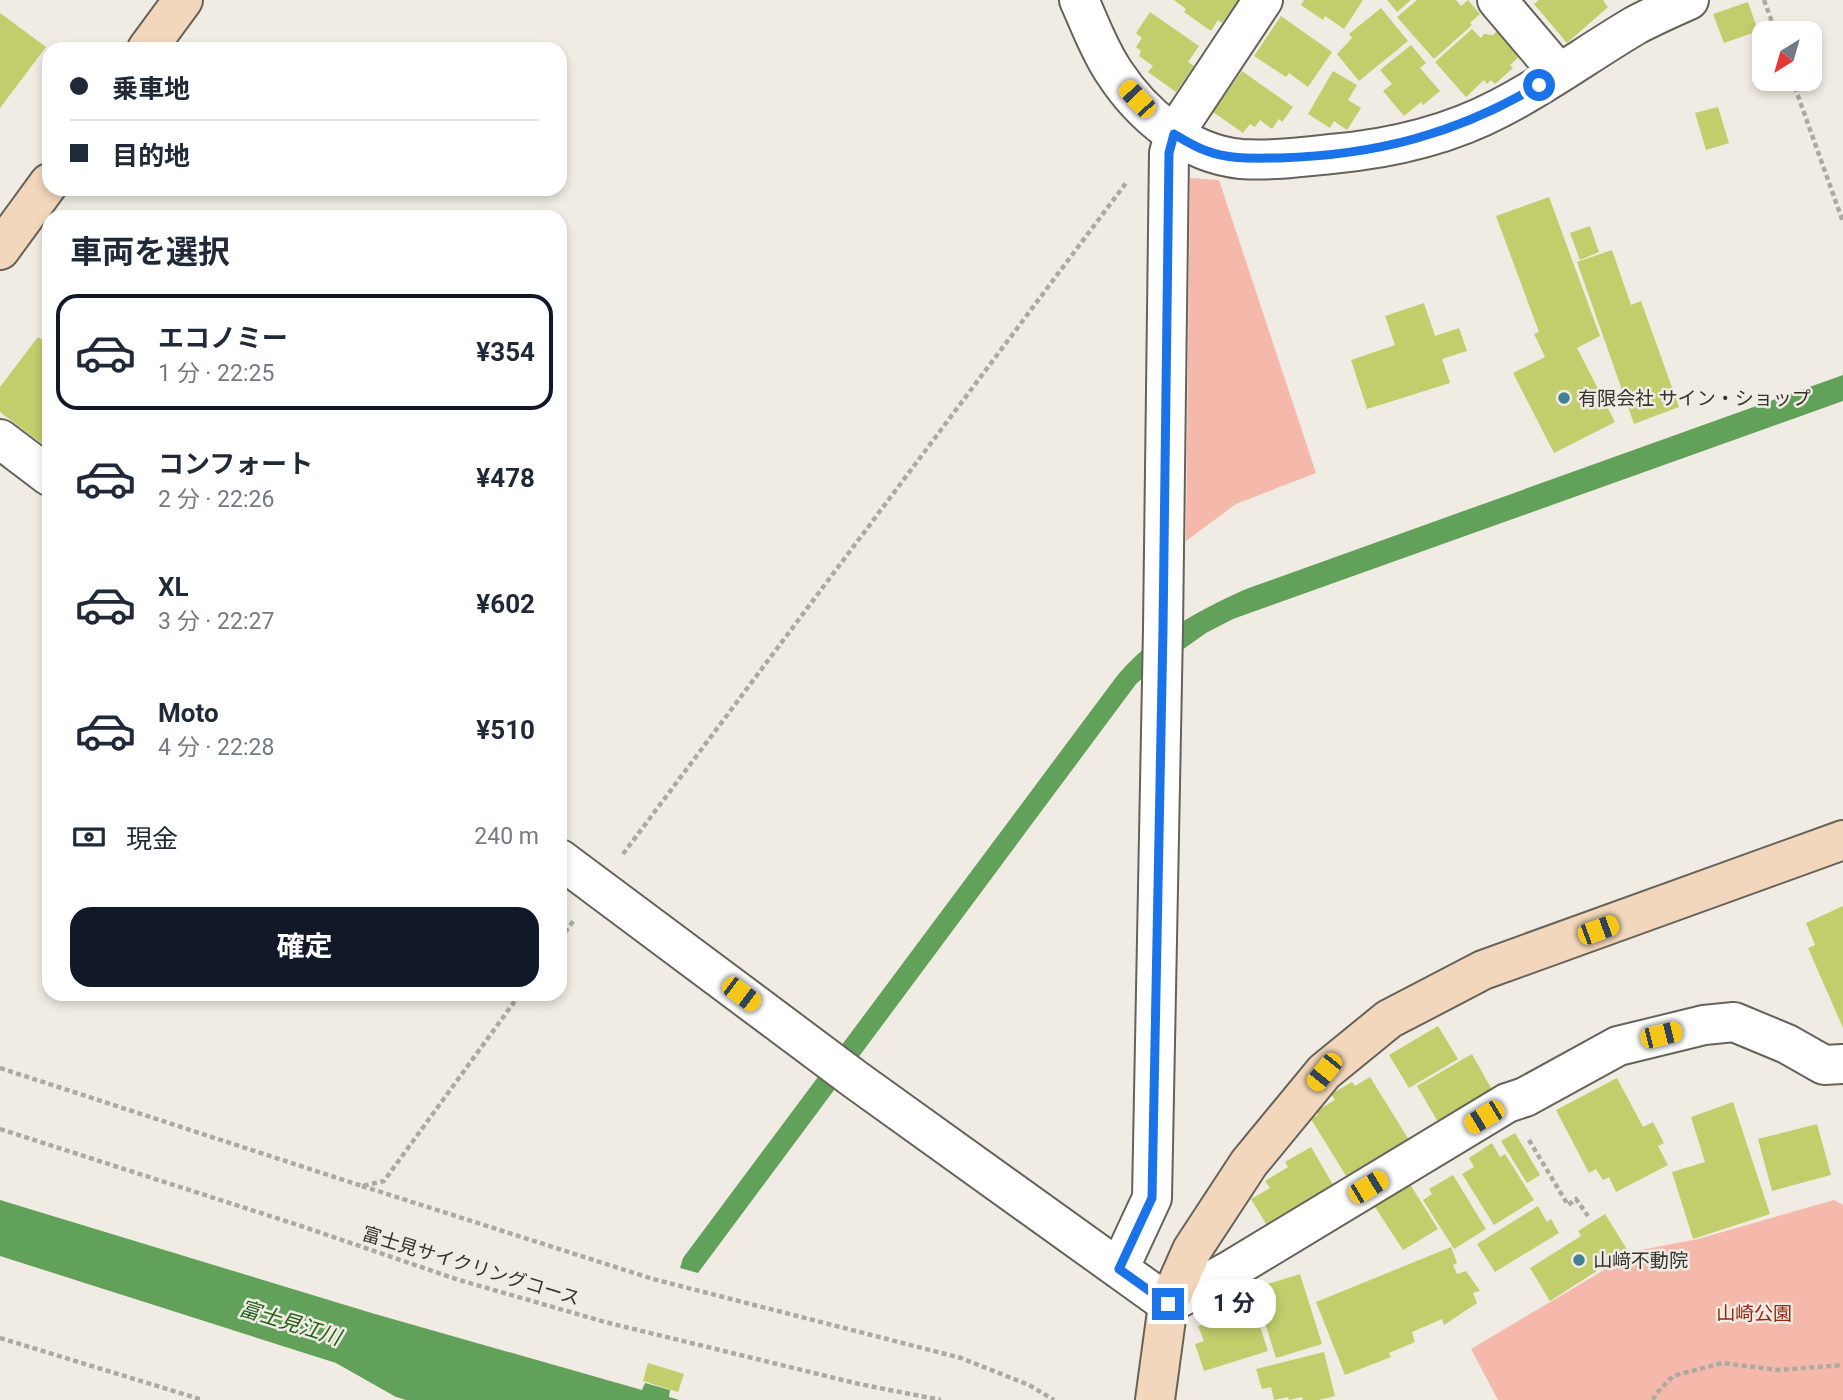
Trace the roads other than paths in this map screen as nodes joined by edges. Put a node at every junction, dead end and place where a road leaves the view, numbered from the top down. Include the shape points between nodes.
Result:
1 (183, 0) edge
2 (1079, 0) edge
3 (1263, 0) edge
4 (1497, 0) edge
5 (1689, 0) edge
6 (153, 42) edge
7 (1559, 73) junction
8 (1170, 131) junction
9 (42, 193) edge
10 (0, 250) edge
11 (0, 439) edge
12 (42, 471) edge
13 (1843, 840) edge
14 (567, 864) edge
15 (1843, 1064) edge
16 (1119, 1269) junction
17 (1168, 1304) junction
18 (1155, 1400) edge

1 - 6 street
2 - 8 street via 1114,72
3 - 8 street
4 - 7 street
5 - 7 street via 1638,24
7 - 8 street via 1498,109 1436,134 1364,151 1241,159 1208,152
8 - 16 street via 1152,1198
9 - 10 street
11 - 12 street
13 - 17 street via 1483,970 1389,1019 1324,1072 1249,1163 1192,1250
14 - 16 street
15 - 17 street via 1824,1065 1734,1022 1618,1046 1507,1103
16 - 17 street
17 - 18 street

